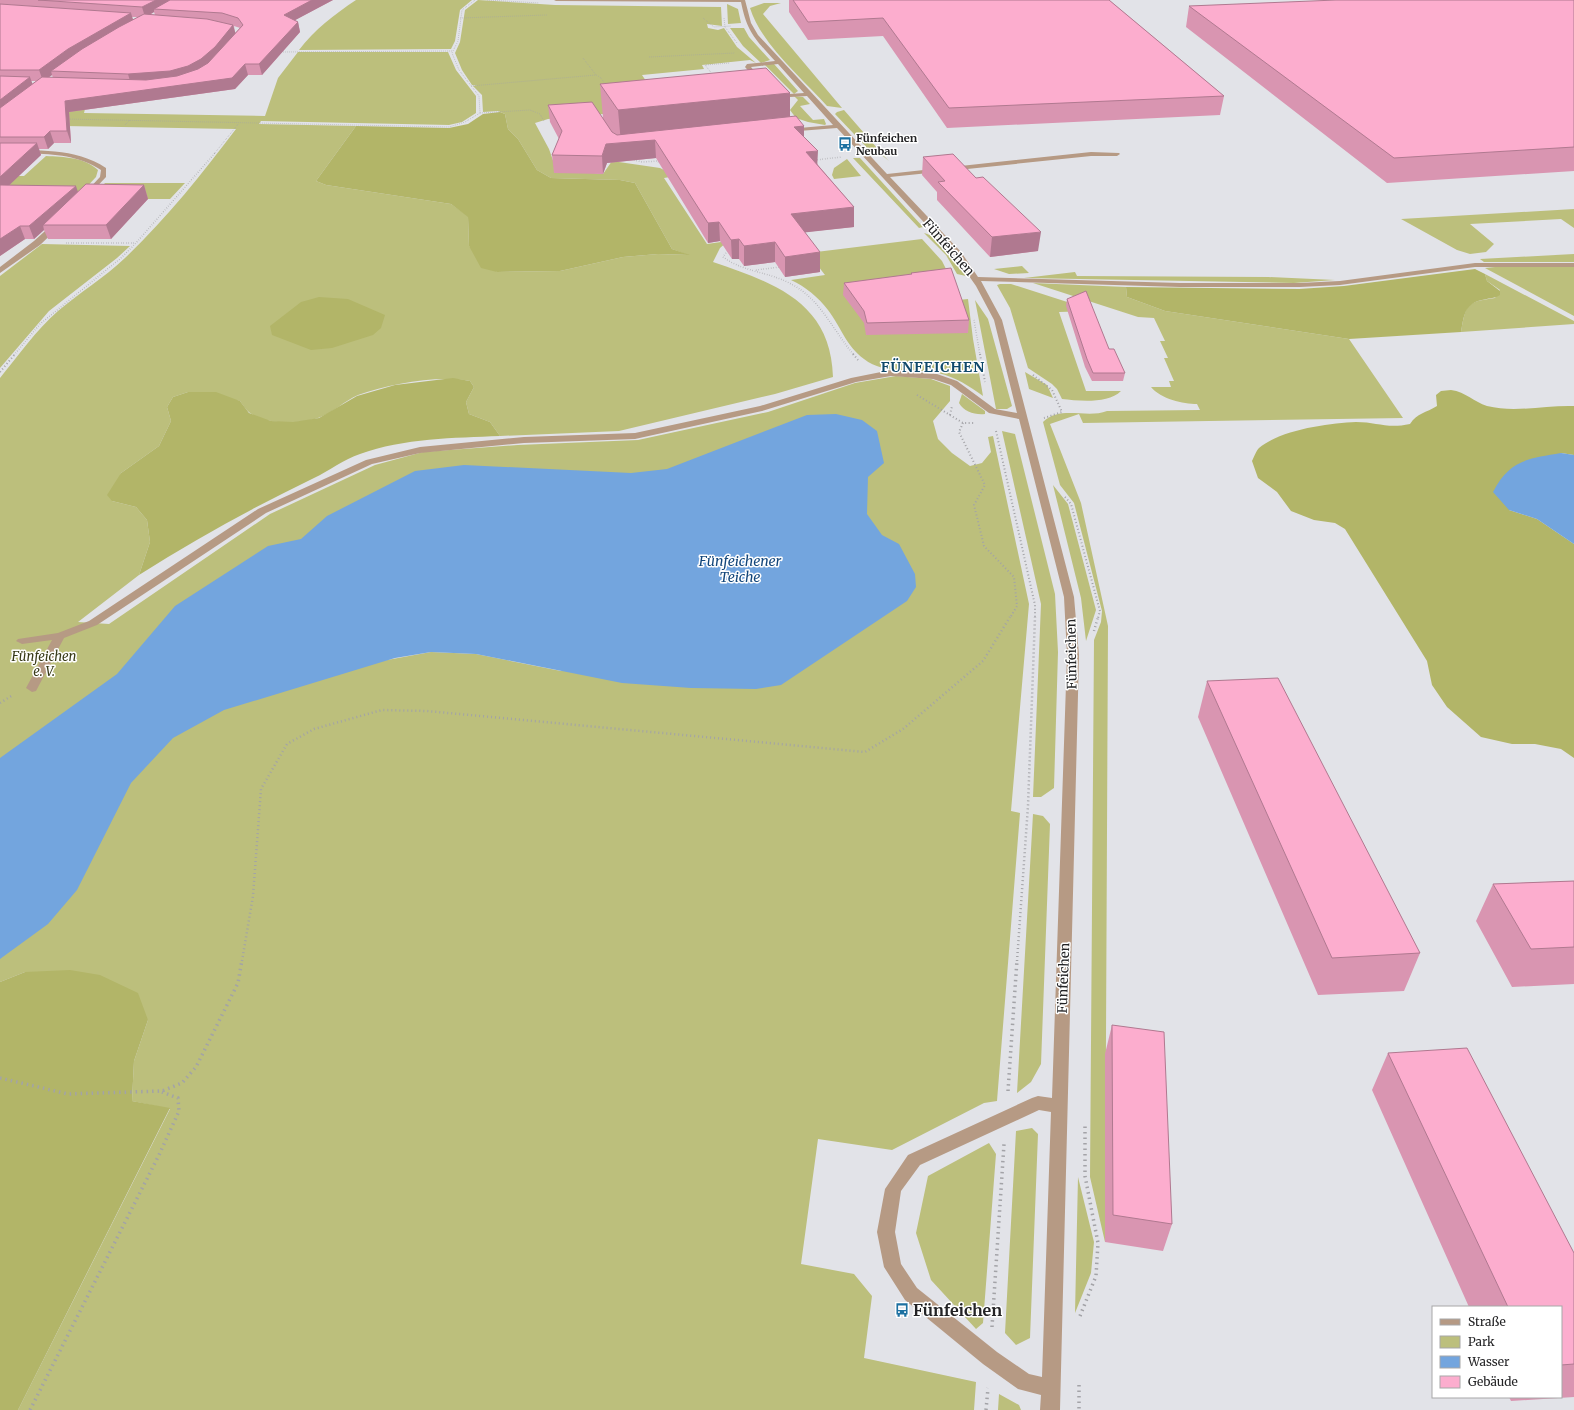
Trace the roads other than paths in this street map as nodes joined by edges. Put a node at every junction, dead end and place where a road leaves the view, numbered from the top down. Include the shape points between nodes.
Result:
1 (556, 0) edge
2 (743, 1) edge
3 (779, 62) junction
4 (808, 94) junction
5 (839, 126) junction
6 (784, 132) edge
7 (0, 152) edge
8 (1117, 154) dead end
9 (885, 176) junction
10 (82, 199) edge
11 (62, 220) edge
12 (1574, 265) edge
13 (0, 271) edge
14 (977, 279) junction
15 (1023, 417) junction
16 (60, 636) junction
17 (22, 641) dead end
18 (32, 688) dead end
19 (1059, 1106) junction
20 (1050, 1388) junction
21 (1050, 1410) edge

1 - 2 street
2 - 3 street, Fünfeichen via 748,23
3 - 4 street, Fünfeichen
3 - 4 street via 747,66 769,94
4 - 5 street, Fünfeichen
5 - 6 street
5 - 9 street, Fünfeichen
7 - 10 street via 67,155 97,163 104,169 103,177
8 - 9 street via 1092,154
9 - 14 street, Fünfeichen via 958,254
11 - 13 street
12 - 14 street via 1474,265 1340,283 1300,285 1180,285
14 - 15 street, Fünfeichen via 998,320
15 - 16 street via 992,411 954,383 934,376 891,373 854,380 762,408 635,436 524,440 420,450 368,462 262,511 94,623
15 - 19 street, Fünfeichen via 1069,597 1073,655
16 - 17 street
16 - 18 street
19 - 20 street, Fünfeichen
19 - 20 street via 1038,1104 914,1160 893,1189 886,1232 893,1267 911,1294 990,1358 1025,1382
20 - 21 street, Fünfeichen

